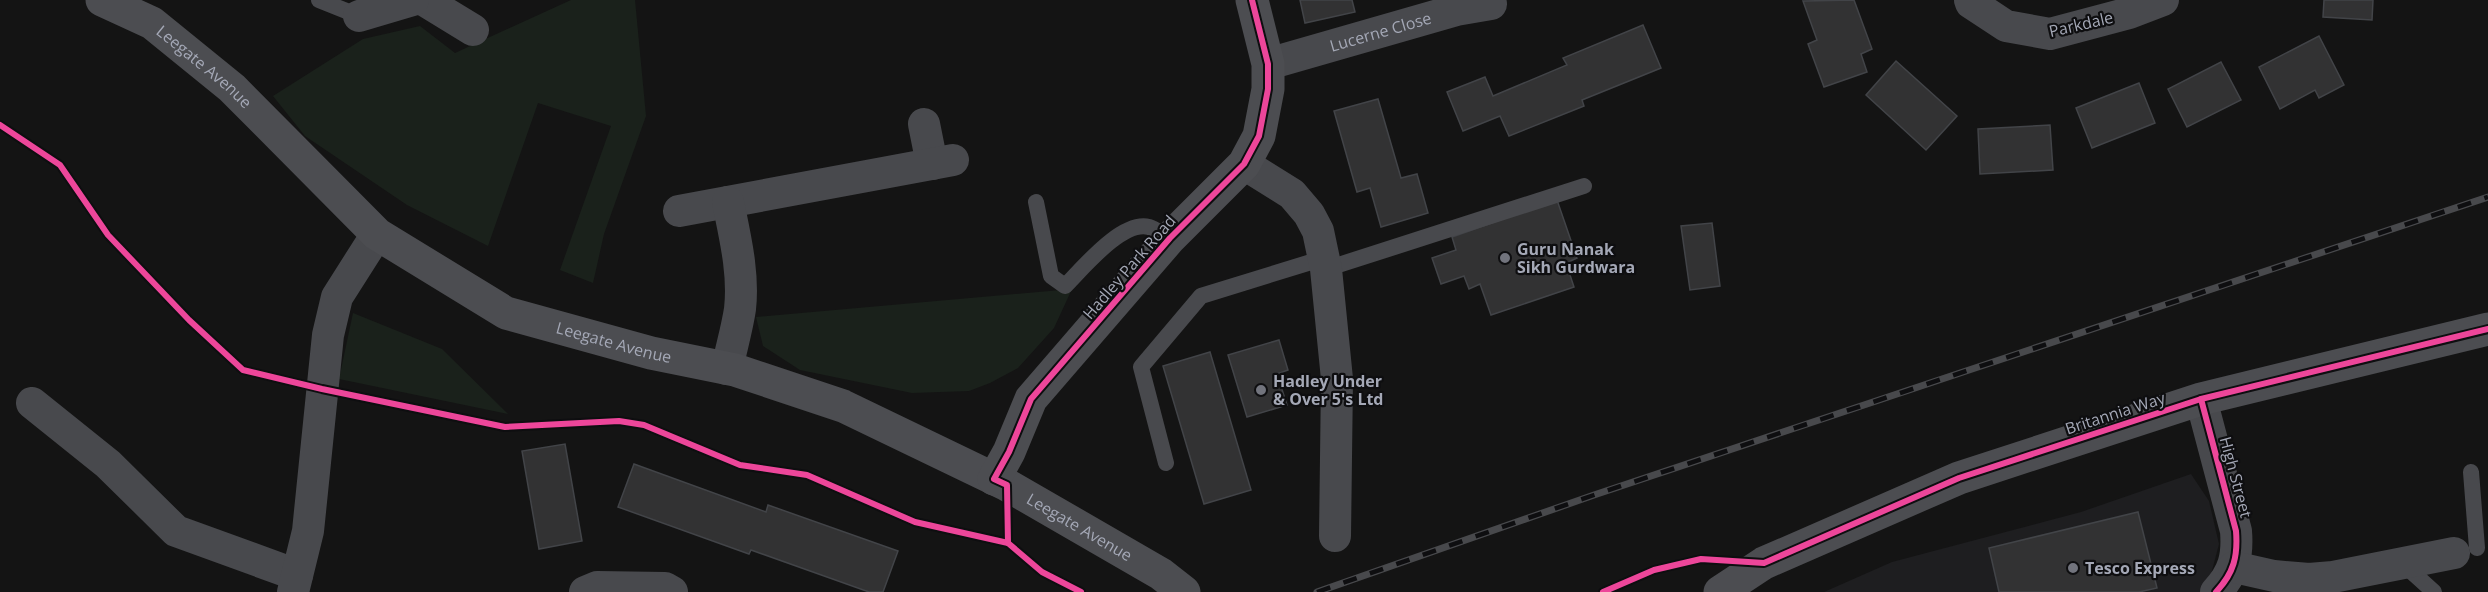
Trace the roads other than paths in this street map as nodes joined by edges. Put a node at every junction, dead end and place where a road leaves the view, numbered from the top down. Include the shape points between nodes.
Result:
1 (102, 0) edge
2 (319, 0) edge
3 (413, 0) edge
4 (424, 0) edge
5 (1252, 0) edge
6 (1490, 0) edge
7 (1970, 0) edge
8 (2163, 0) edge
9 (359, 16) joint
10 (473, 30) dead end
11 (1268, 64) junction
12 (924, 124) dead end
13 (1244, 164) junction
14 (1584, 186) dead end
15 (728, 202) junction
16 (1036, 202) dead end
17 (679, 211) dead end
18 (377, 234) junction
19 (1170, 238) junction
20 (1325, 263) junction
21 (2488, 329) edge
22 (727, 369) junction
23 (2201, 399) junction
24 (32, 403) dead end
25 (1166, 463) dead end
26 (2472, 472) dead end
27 (994, 479) junction
28 (1335, 536) dead end
29 (2473, 549) edge
30 (2402, 563) junction
31 (2234, 567) junction
32 (295, 584) edge
33 (585, 592) edge
34 (672, 592) edge
35 (1184, 592) edge
36 (1720, 592) edge
37 (2216, 592) edge
38 (2434, 592) edge

1 - 18 street, Leegate Avenue via 152,23 232,88
2 - 9 lane
3 - 9 street
4 - 10 street
5 - 11 street, Hadley Park Road
6 - 11 street, Lucerne Close via 1491,4 1456,10
7 - 8 street, Parkdale via 2006,26 2050,34
11 - 13 street, Hadley Park Road via 1264,117
12 - 15 street via 943,162
13 - 19 street, Hadley Park Road
13 - 20 street via 1292,194 1309,214 1318,231
14 - 20 lane
15 - 17 street
15 - 22 street via 738,255 740,309
16 - 19 lane via 1051,276 1065,286 1113,239 1132,227 1148,227
18 - 22 street, Leegate Avenue via 506,313
18 - 32 street via 337,297 328,335 308,531
19 - 27 street, Hadley Park Road via 1031,399
20 - 25 lane via 1201,296 1141,367
20 - 28 street via 1337,379
21 - 23 street, Britannia Way
22 - 27 street, Leegate Avenue via 843,406
23 - 31 street, High Street via 2236,531
23 - 36 street, Britannia Way via 1959,478 1764,563
24 - 32 street via 108,464 176,531
26 - 29 lane
27 - 35 street, Leegate Avenue via 1161,574
29 - 30 street
30 - 31 street via 2309,579
30 - 38 lane
31 - 37 street
33 - 34 street via 597,587 664,588

